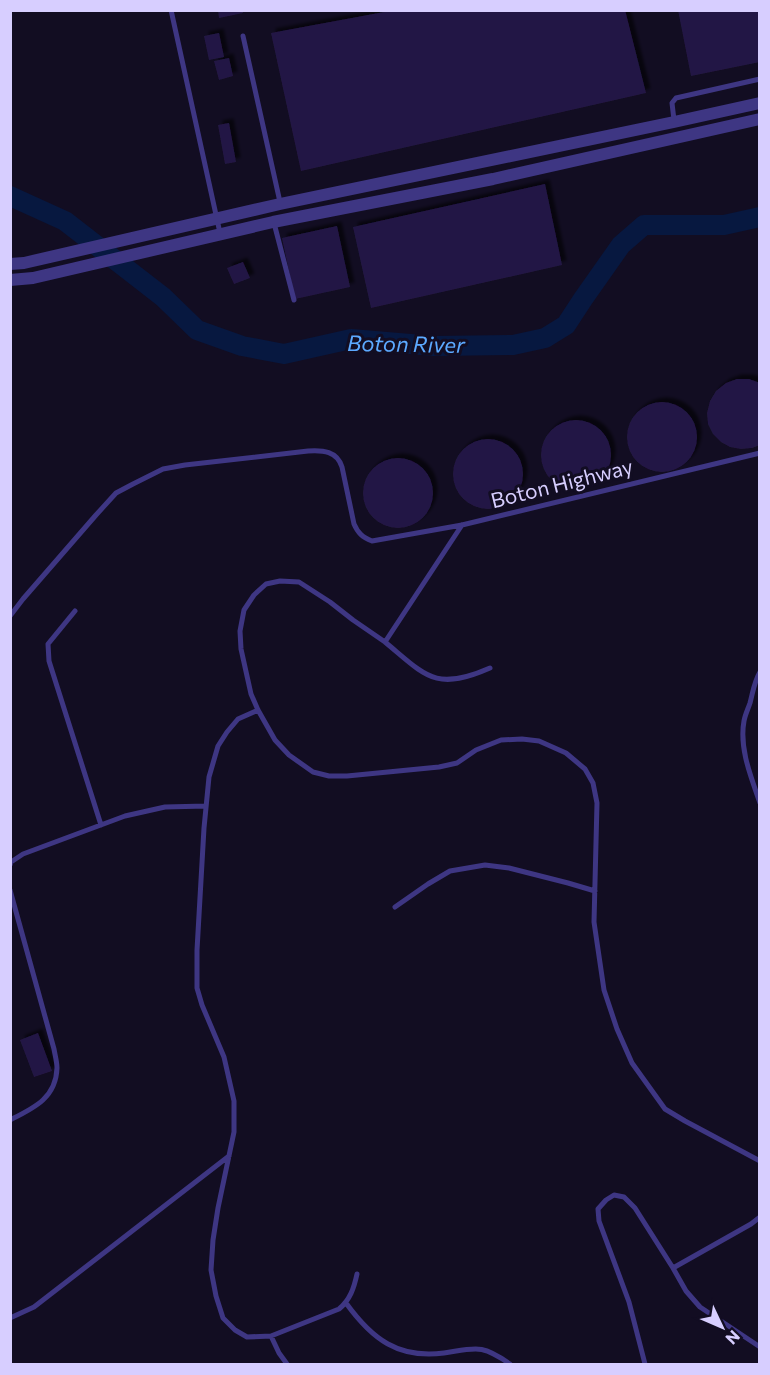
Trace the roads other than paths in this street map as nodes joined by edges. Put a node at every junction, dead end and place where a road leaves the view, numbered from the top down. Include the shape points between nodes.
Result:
1 (171, 10) edge
2 (243, 36) dead end
3 (759, 79) edge
4 (759, 103) edge
5 (759, 119) edge
6 (674, 122) junction
7 (280, 204) junction
8 (218, 218) junction
9 (273, 222) junction
10 (220, 233) junction
11 (10, 264) edge
12 (10, 280) edge
13 (294, 300) dead end
14 (759, 453) edge
15 (462, 525) junction
16 (75, 611) dead end
17 (10, 616) edge
18 (385, 642) junction
19 (490, 668) dead end
20 (759, 672) edge
21 (258, 710) junction
22 (759, 803) edge
23 (206, 806) junction
24 (101, 825) junction
25 (10, 865) edge
26 (10, 890) edge
27 (595, 891) junction
28 (395, 907) dead end
29 (10, 1120) edge
30 (229, 1156) junction
31 (759, 1161) edge
32 (759, 1217) edge
33 (673, 1268) junction
34 (357, 1274) dead end
35 (346, 1303) junction
36 (10, 1318) edge
37 (271, 1336) junction
38 (759, 1347) edge
39 (287, 1365) edge
40 (510, 1365) edge
41 (645, 1365) edge

1 - 8 lane
2 - 7 lane
3 - 6 lane via 676,98 672,103
4 - 6 street
5 - 9 street via 493,179
6 - 7 street
7 - 8 street
8 - 10 lane
8 - 11 street
9 - 10 street
9 - 13 lane
10 - 12 street via 33,278
14 - 15 lane, Boton Highway
15 - 17 lane, Boton Highway via 372,541 358,533 354,525 340,459 322,450 163,469 116,493
15 - 18 lane
16 - 24 lane via 48,644 49,661
18 - 19 lane via 436,679 452,680
18 - 21 lane via 299,582 266,584 244,609 240,631 241,649
20 - 22 lane via 743,737
21 - 23 lane via 238,720 218,746
21 - 27 lane via 275,740 289,755 313,772 328,776 439,767 458,763 501,740 539,741 566,753 585,769 593,783 597,803
23 - 24 lane via 165,807
23 - 30 lane via 197,988 224,1057 234,1101
24 - 25 lane via 23,854
26 - 29 lane via 57,1069 46,1099
27 - 28 lane via 485,865 450,871
27 - 31 lane via 594,922 604,990 632,1064 665,1109
30 - 36 lane via 34,1307
30 - 37 lane via 213,1240 211,1270 216,1296 223,1318 235,1330 247,1337
32 - 33 lane
33 - 38 lane via 700,1308
33 - 41 lane via 624,1197 614,1195 606,1200 598,1209 599,1221
34 - 35 lane
35 - 37 lane
35 - 40 lane via 366,1328 396,1349 417,1353 480,1349
37 - 39 lane

